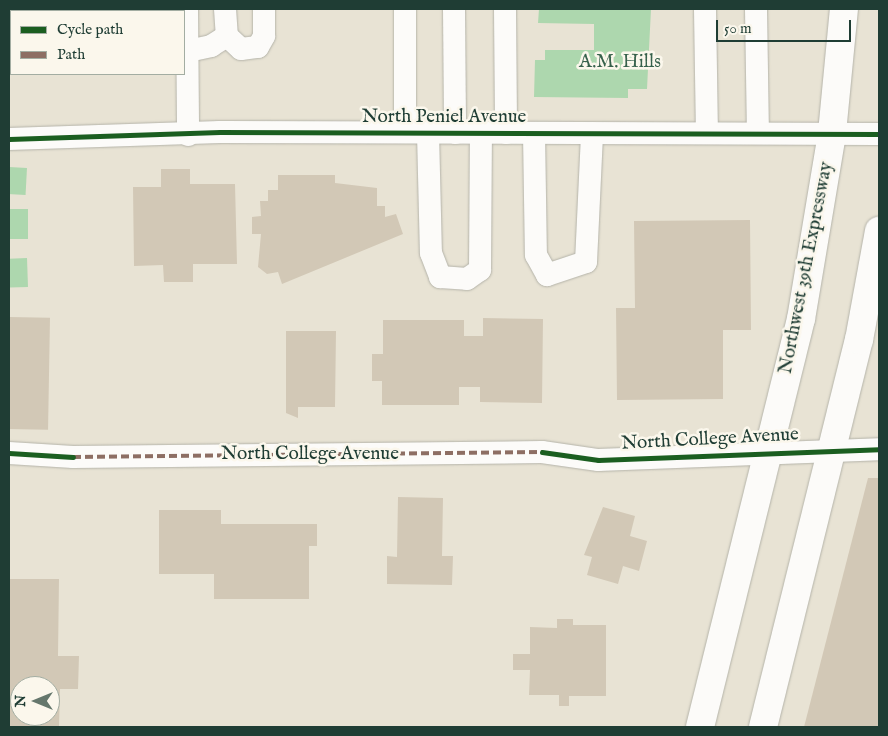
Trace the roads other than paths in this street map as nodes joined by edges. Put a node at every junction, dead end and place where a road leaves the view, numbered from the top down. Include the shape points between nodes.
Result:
1 (187, 9) edge
2 (224, 9) edge
3 (264, 9) edge
4 (406, 9) edge
5 (454, 9) edge
6 (505, 9) edge
7 (705, 9) edge
8 (756, 9) edge
9 (844, 9) edge
10 (227, 36) junction
11 (188, 51) junction
12 (405, 132) junction
13 (707, 132) junction
14 (428, 133) junction
15 (455, 133) junction
16 (481, 133) junction
17 (506, 133) junction
18 (534, 133) junction
19 (592, 133) junction
20 (758, 133) junction
21 (832, 133) junction
22 (879, 134) edge
23 (188, 135) junction
24 (9, 138) edge
25 (879, 232) edge
26 (879, 449) edge
27 (833, 450) junction
28 (768, 451) junction
29 (9, 453) edge
30 (700, 727) edge
31 (763, 727) edge

1 - 11 street
2 - 10 street
3 - 10 street via 264,36 258,47 241,49
4 - 12 street
5 - 15 street
6 - 17 street
7 - 13 street
8 - 20 street
9 - 21 highway, Northwest 39th Expressway
10 - 11 street via 211,46
11 - 23 street
12 - 14 street, North Peniel Avenue
12 - 23 street, North Peniel Avenue
13 - 19 street, North Peniel Avenue
13 - 20 street, North Peniel Avenue
14 - 15 street, North Peniel Avenue
14 - 16 street via 431,253 440,277 467,279 480,270
15 - 16 street, North Peniel Avenue
16 - 17 street, North Peniel Avenue
17 - 18 street, North Peniel Avenue
18 - 19 street, North Peniel Avenue
18 - 19 street via 536,255 547,275 586,262
20 - 21 street, North Peniel Avenue
21 - 22 street, North Peniel Avenue
21 - 28 highway, Northwest 39th Expressway via 801,319
23 - 24 street, North Peniel Avenue
25 - 27 highway
26 - 27 street, North College Avenue
27 - 28 street, North College Avenue
27 - 31 highway
28 - 29 street, North College Avenue via 735,458 598,460 542,452 73,457
28 - 30 highway, Northwest 39th Expressway

